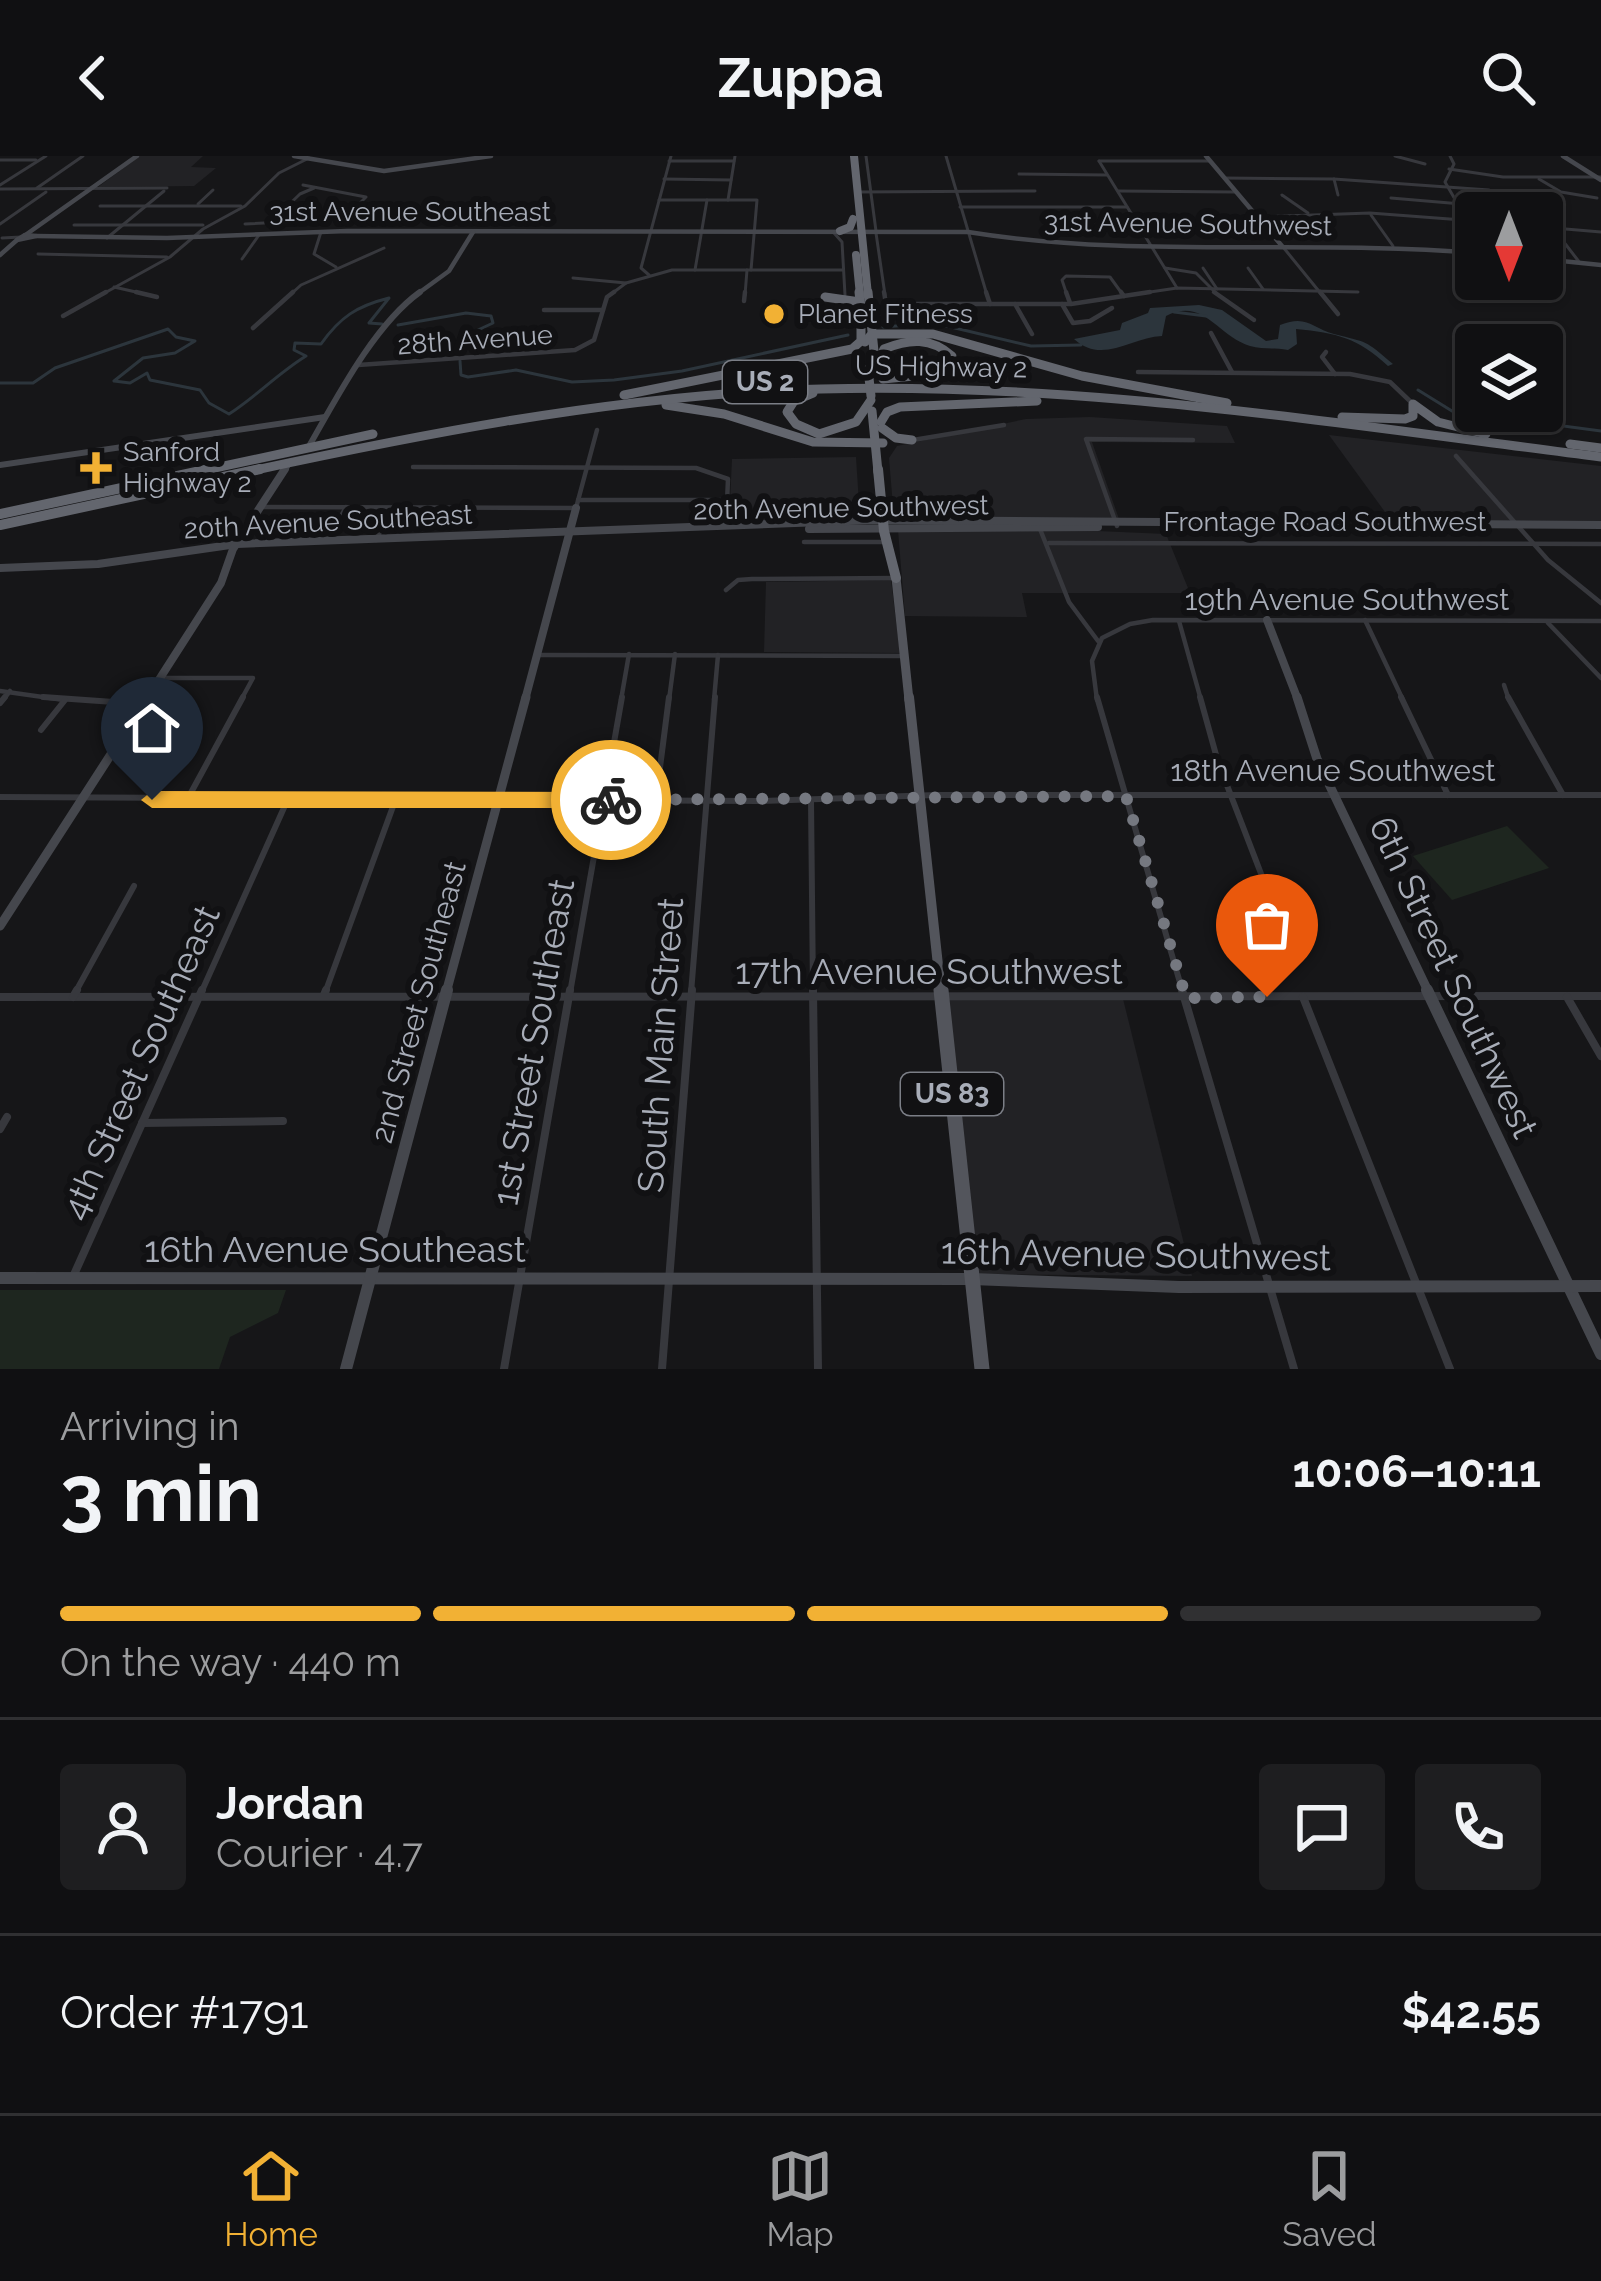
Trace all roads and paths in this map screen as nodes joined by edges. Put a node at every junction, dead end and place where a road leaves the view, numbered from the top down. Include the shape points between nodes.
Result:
1 (83, 156) edge
2 (137, 156) edge
3 (294, 156) edge
4 (491, 156) edge
5 (866, 156) edge
6 (946, 156) edge
7 (1395, 156) edge
8 (1450, 156) edge
9 (1563, 156) edge
10 (849, 157) edge
11 (43, 158) edge
12 (309, 158) edge
13 (670, 158) edge
14 (734, 158) edge
15 (1208, 159) edge
16 (0, 160) edge
17 (1425, 164) dead end
18 (1449, 169) junction
19 (1019, 174) dead end
20 (1107, 175) junction
21 (1536, 177) junction
22 (1224, 178) junction
23 (1600, 178) edge
24 (664, 179) junction
25 (1334, 179) junction
26 (731, 180) junction
27 (303, 185) dead end
28 (0, 187) edge
29 (314, 188) junction
30 (1448, 188) junction
31 (35, 189) junction
32 (50, 189) junction
33 (92, 189) junction
34 (213, 190) dead end
35 (1490, 190) dead end
36 (871, 191) junction
37 (1034, 191) dead end
38 (1118, 191) junction
39 (854, 192) junction
40 (959, 192) junction
41 (1235, 192) junction
42 (1282, 195) dead end
43 (1338, 195) dead end
44 (1391, 198) dead end
45 (1597, 198) dead end
46 (659, 200) junction
47 (707, 200) junction
48 (728, 200) junction
49 (1455, 201) edge
50 (1455, 203) edge
51 (100, 206) dead end
52 (146, 206) junction
53 (195, 206) junction
54 (245, 206) junction
55 (851, 206) junction
56 (961, 207) junction
57 (1127, 207) junction
58 (1370, 213) junction
59 (1311, 215) junction
60 (1256, 217) junction
61 (856, 219) junction
62 (1455, 219) edge
63 (271, 222) junction
64 (0, 224) edge
65 (244, 224) dead end
66 (1595, 224) dead end
67 (74, 225) dead end
68 (122, 225) junction
69 (208, 226) junction
70 (1563, 228) edge
71 (1601, 230) edge
72 (321, 232) junction
73 (472, 232) junction
74 (650, 232) junction
75 (702, 232) junction
76 (755, 232) junction
77 (837, 232) junction
78 (858, 232) junction
79 (876, 232) junction
80 (968, 232) junction
81 (259, 235) junction
82 (1, 238) edge
83 (25, 238) junction
84 (106, 238) junction
85 (194, 238) junction
86 (1563, 241) edge
87 (1151, 246) junction
88 (1282, 246) junction
89 (1393, 246) junction
90 (383, 248) dead end
91 (1455, 251) edge
92 (3, 253) edge
93 (38, 254) dead end
94 (170, 257) junction
95 (242, 259) dead end
96 (1563, 261) edge
97 (1580, 263) junction
98 (1601, 265) edge
99 (336, 268) junction
100 (1165, 268) junction
101 (1203, 268) dead end
102 (1247, 268) dead end
103 (695, 270) junction
104 (749, 270) junction
105 (843, 270) junction
106 (649, 274) junction
107 (574, 278) dead end
108 (626, 283) junction
109 (113, 287) junction
110 (1178, 288) junction
111 (1206, 289) junction
112 (1217, 289) junction
113 (1263, 289) junction
114 (1318, 290) junction
115 (1358, 292) dead end
116 (884, 293) junction
117 (845, 296) dead end
118 (1124, 296) junction
119 (157, 297) dead end
120 (825, 297) dead end
121 (862, 299) junction
122 (744, 301) dead end
123 (990, 304) junction
124 (1015, 304) junction
125 (1061, 304) junction
126 (1071, 304) junction
127 (1112, 308) dead end
128 (544, 310) dead end
129 (603, 310) junction
130 (1338, 314) dead end
131 (63, 316) dead end
132 (1254, 320) dead end
133 (253, 328) dead end
134 (869, 333) junction
135 (1211, 333) dead end
136 (1032, 334) dead end
137 (1326, 352) dead end
138 (358, 364) junction
139 (876, 372) junction
140 (1138, 372) dead end
141 (1232, 372) junction
142 (1335, 374) junction
143 (858, 388) junction
144 (623, 394) junction
145 (873, 398) junction
146 (1152, 403) junction
147 (1227, 403) junction
148 (1413, 404) junction
149 (572, 409) junction
150 (325, 417) junction
151 (1342, 417) junction
152 (1004, 424) dead end
153 (882, 425) junction
154 (411, 426) junction
155 (598, 430) dead end
156 (1486, 434) junction
157 (1193, 440) dead end
158 (907, 441) junction
159 (308, 448) junction
160 (1601, 448) edge
161 (880, 450) junction
162 (1456, 456) dead end
163 (1601, 457) edge
164 (290, 462) junction
165 (0, 465) edge
166 (413, 467) dead end
167 (587, 468) junction
168 (185, 485) junction
169 (729, 500) junction
170 (577, 504) junction
171 (262, 507) junction
172 (346, 507) junction
173 (393, 507) junction
174 (0, 514) edge
175 (888, 524) junction
176 (1038, 524) junction
177 (1116, 524) junction
178 (1514, 524) junction
179 (0, 525) edge
180 (1601, 525) edge
181 (726, 526) junction
182 (659, 530) junction
183 (568, 534) junction
184 (376, 540) junction
185 (327, 541) junction
186 (804, 542) dead end
187 (886, 542) junction
188 (1048, 543) junction
189 (1533, 543) junction
190 (237, 544) junction
191 (1601, 544) edge
192 (0, 568) edge
193 (896, 578) junction
194 (726, 590) dead end
195 (1601, 603) edge
196 (1267, 620) junction
197 (1365, 620) junction
198 (1545, 620) junction
199 (1179, 621) junction
200 (1601, 621) edge
201 (1098, 641) junction
202 (629, 654) junction
203 (674, 654) junction
204 (536, 655) junction
205 (718, 655) junction
206 (904, 656) junction
207 (159, 678) junction
208 (1601, 678) edge
209 (1504, 685) dead end
210 (0, 691) edge
211 (10, 691) junction
212 (64, 700) junction
213 (0, 703) edge
214 (142, 704) junction
215 (41, 730) dead end
216 (920, 795) junction
217 (1335, 795) junction
218 (1448, 795) junction
219 (1563, 795) junction
220 (1601, 795) edge
221 (1126, 796) junction
222 (1230, 796) junction
223 (0, 797) edge
224 (83, 798) junction
225 (187, 800) junction
226 (603, 800) junction
227 (656, 800) junction
228 (811, 800) junction
229 (287, 801) junction
230 (394, 801) junction
231 (497, 801) junction
232 (706, 801) junction
233 (1264, 884) dead end
234 (134, 886) dead end
235 (0, 926) edge
236 (323, 995) junction
237 (941, 995) junction
238 (446, 996) junction
239 (1429, 996) junction
240 (1566, 996) junction
241 (1601, 996) edge
242 (0, 997) edge
243 (73, 997) junction
244 (1303, 997) junction
245 (198, 998) junction
246 (568, 998) junction
247 (812, 998) junction
248 (1186, 998) junction
249 (689, 999) junction
250 (1601, 1056) edge
251 (7, 1117) dead end
252 (283, 1121) dead end
253 (142, 1123) junction
254 (0, 1129) edge
255 (0, 1278) edge
256 (72, 1279) junction
257 (370, 1279) junction
258 (972, 1279) junction
259 (520, 1280) junction
260 (669, 1280) junction
261 (817, 1282) junction
262 (1601, 1286) edge
263 (1569, 1287) junction
264 (1270, 1288) junction
265 (1419, 1288) junction
266 (1601, 1354) edge
267 (346, 1369) edge
268 (504, 1369) edge
269 (662, 1369) edge
270 (818, 1369) edge
271 (982, 1369) edge
272 (1294, 1369) edge
273 (1450, 1369) edge

1 - 31 street
2 - 33 street
3 - 12 street
4 - 12 street via 384,171
5 - 36 street
6 - 40 street
7 - 17 street
8 - 18 street
9 - 23 street
10 - 39 highway, US 83
10 - 39 highway, US 83
11 - 16 street
11 - 28 street
12 - 54 street
13 - 14 street
13 - 24 street
14 - 26 street
15 - 20 street via 1099,161
15 - 22 street
18 - 21 street
18 - 30 street
19 - 20 street
20 - 38 street
21 - 23 street
21 - 45 street
22 - 25 street
22 - 41 street
24 - 26 street
24 - 46 street
25 - 30 street
25 - 43 street
26 - 48 street
27 - 29 street
28 - 31 street
29 - 63 street
29 - 63 street via 366,197 344,219
30 - 35 street
30 - 49 street
31 - 32 street
32 - 33 street
32 - 64 street
33 - 52 street via 167,188
33 - 83 street
34 - 53 street
36 - 39 street
36 - 40 street
36 - 79 street
37 - 40 street
38 - 41 street
38 - 57 street
39 - 55 highway, US 83
39 - 61 highway
40 - 56 street
41 - 60 street
42 - 59 street
44 - 50 street
46 - 47 street
46 - 74 street
47 - 48 street
47 - 75 street
48 - 76 street via 757,200
51 - 52 street
52 - 53 street
52 - 68 street
53 - 54 street
54 - 69 street
55 - 61 highway, US 83
55 - 78 highway
56 - 57 street
56 - 80 street
57 - 87 street
58 - 59 street
58 - 62 street
58 - 89 street
59 - 60 street
60 - 88 street
61 - 77 highway
61 - 78 highway, US 83
63 - 65 street
66 - 71 street
67 - 68 street
68 - 69 street
68 - 84 street
69 - 85 street
70 - 71 street
72 - 73 street, 31st Avenue Southeast
72 - 81 street, 31st Avenue Southeast
72 - 99 street via 314,254
73 - 74 street, 31st Avenue Southeast
73 - 138 street via 449,271 412,296
74 - 75 street, 31st Avenue Southeast
74 - 106 street via 640,268
75 - 76 street, 31st Avenue Southeast
75 - 103 street
76 - 77 street, 31st Avenue Southwest
76 - 104 street
77 - 78 street, 31st Avenue Southwest
77 - 105 street
78 - 79 street, 31st Avenue Southwest
78 - 121 highway, US 83
78 - 121 highway, US 83
79 - 80 street, 31st Avenue Southwest
79 - 116 street
80 - 87 street, 31st Avenue Southwest via 1056,246
80 - 123 street
81 - 85 street, 31st Avenue Southeast
81 - 95 street
82 - 83 street, 31st Avenue Southeast
83 - 84 street, 31st Avenue Southeast
83 - 92 street
84 - 85 street, 31st Avenue Southeast
85 - 94 street
86 - 97 street
87 - 88 street, 31st Avenue Southwest
87 - 100 street
88 - 89 street, 31st Avenue Southwest
88 - 114 street
89 - 91 street, 31st Avenue Southwest
90 - 99 street
93 - 94 street
94 - 109 street
96 - 97 street
97 - 98 street
99 - 133 street via 284,298
100 - 110 street
100 - 111 street via 1190,270
101 - 112 street
102 - 113 street
103 - 104 street
103 - 106 street
104 - 105 street
104 - 122 street
105 - 117 street
106 - 108 street
107 - 108 street
108 - 129 street, 28th Avenue
109 - 119 street
109 - 131 street
110 - 111 street
110 - 118 street
111 - 112 street
111 - 132 street
112 - 113 street
113 - 114 street
114 - 115 street
114 - 130 street
116 - 121 street
116 - 123 street via 886,304
118 - 126 street
118 - 126 street via 1112,278 1063,278
120 - 121 highway
121 - 134 highway, US 83
121 - 134 highway, US 83
121 - 144 highway via 861,341 852,349
123 - 124 street
124 - 125 street
124 - 136 street
125 - 126 street
125 - 127 street via 1073,323
128 - 129 street
129 - 138 street, 28th Avenue via 594,340 575,350
134 - 139 highway, US 83
134 - 147 highway via 933,334 1082,376
135 - 141 street
137 - 142 street
138 - 150 street
139 - 139 highway via 884,349 901,342 938,344 953,358 934,374
139 - 144 highway, US Highway 2 / US 2
139 - 145 highway, US 83, bridge
139 - 147 highway, US Highway 2 / US 2
140 - 141 street
141 - 142 street
142 - 148 street via 1398,386
143 - 145 highway via 802,396 788,416 803,429 838,433 860,424
143 - 146 highway, US Highway 2 / US 2
143 - 149 highway, US Highway 2 / US 2
144 - 154 highway, US Highway 2 / US 2
145 - 153 highway, US 83
145 - 161 highway, US 83
146 - 153 highway via 905,406 890,410
146 - 163 highway, US Highway 2 / US 2
147 - 151 highway, US Highway 2 / US 2
148 - 151 highway via 1405,419
148 - 156 highway via 1438,422
149 - 161 highway via 689,407 802,440
149 - 164 highway, US Highway 2 / US 2
150 - 159 street
150 - 165 street
151 - 156 highway, US Highway 2 / US 2
152 - 158 street
153 - 158 highway
153 - 161 highway, US 83
154 - 159 highway, US Highway 2 / US 2
154 - 164 highway
155 - 167 street, 2nd Street Southeast
156 - 160 highway, US Highway 2 / US 2
157 - 177 street via 1086,439
158 - 161 highway
159 - 168 highway
159 - 174 highway, US Highway 2 / US 2
161 - 175 highway, US 83
162 - 178 street
164 - 168 highway, US Highway 2 / US 2
164 - 171 street
166 - 167 street
167 - 169 street via 696,468 728,479
167 - 170 street, 2nd Street Southeast
168 - 179 highway, US Highway 2 / US 2
169 - 170 street
169 - 181 street
170 - 173 street
170 - 183 street, 2nd Street Southeast
171 - 172 street
171 - 190 street
172 - 173 street
172 - 185 street
173 - 184 street
175 - 176 street, 20th Avenue Southwest
175 - 181 street, 20th Avenue Southwest
175 - 182 street, 20th Avenue Southwest
175 - 187 highway, US 83
175 - 193 highway, US 83
176 - 177 street, 20th Avenue Southwest
176 - 188 street
177 - 178 street, 20th Avenue Southwest
178 - 180 street, 20th Avenue Southwest
178 - 189 street
181 - 182 street, 20th Avenue Southwest
182 - 183 street, 20th Avenue Southeast
183 - 184 street, 20th Avenue Southeast
183 - 204 street, 2nd Street Southeast
184 - 185 street, 20th Avenue Southeast
185 - 190 street, 20th Avenue Southeast
186 - 187 street
187 - 193 highway, US 83
188 - 189 street, Frontage Road Southwest
188 - 201 street via 1077,621
189 - 191 street, Frontage Road Southwest
189 - 195 street
190 - 192 street, 20th Avenue Southeast
190 - 207 street
193 - 194 street via 752,579
193 - 206 main road, US 83
196 - 197 street, 19th Avenue Southwest
196 - 199 street, 19th Avenue Southwest
196 - 217 street, 6th Street Southwest
197 - 198 street, 19th Avenue Southwest
197 - 218 street
198 - 200 street, 19th Avenue Southwest
198 - 208 street
199 - 201 street, 19th Avenue Southwest via 1125,624
199 - 222 street
201 - 221 street via 1089,668
202 - 203 street
202 - 204 street
202 - 226 street, 1st Street Southeast
203 - 205 street
203 - 227 street
204 - 231 street, 2nd Street Southeast
205 - 206 street
205 - 232 street, South Main Street
206 - 216 main road, US 83
207 - 214 street
207 - 225 street via 254,678
209 - 219 street
210 - 211 street
211 - 212 street
211 - 213 street
212 - 214 street
212 - 215 street
214 - 224 street
216 - 221 street, 18th Avenue Southwest
216 - 228 street, 18th Avenue Southwest
216 - 237 main road, US 83
217 - 218 street, 18th Avenue Southwest
217 - 222 street, 18th Avenue Southwest
217 - 239 street, 6th Street Southwest
218 - 219 street, 18th Avenue Southwest
219 - 220 street, 18th Avenue Southwest
221 - 222 street, 18th Avenue Southwest
221 - 248 street
222 - 233 street
223 - 224 street, 18th Avenue Southwest
224 - 225 street, 18th Avenue Southwest
224 - 235 street
225 - 229 street, 18th Avenue Southwest
226 - 227 street, 18th Avenue Southwest
226 - 231 street, 18th Avenue Southwest
226 - 246 street, 1st Street Southeast
227 - 232 street, 18th Avenue Southwest
228 - 232 street, 18th Avenue Southwest
228 - 247 street
229 - 230 street, 18th Avenue Southwest
229 - 245 street, 4th Street Southeast
230 - 231 street, 18th Avenue Southwest
230 - 236 street
231 - 238 street, 2nd Street Southeast
232 - 249 street, South Main Street
234 - 243 street
236 - 238 street, 17th Avenue Southwest
236 - 245 street, 17th Avenue Southwest
237 - 247 street, 17th Avenue Southwest
237 - 248 street, 17th Avenue Southwest
237 - 258 main road, US 83
238 - 246 street, 17th Avenue Southwest
238 - 257 street, 2nd Street Southeast
239 - 240 street, 17th Avenue Southwest
239 - 244 street, 17th Avenue Southwest
239 - 263 street, 6th Street Southwest
240 - 241 street, 17th Avenue Southwest
240 - 250 street
242 - 243 street, 17th Avenue Southwest
243 - 245 street, 17th Avenue Southwest
244 - 248 street, 17th Avenue Southwest
244 - 265 street
245 - 253 street, 4th Street Southeast
246 - 249 street, 17th Avenue Southwest
246 - 259 street, 1st Street Southeast
247 - 249 street, 17th Avenue Southwest
247 - 261 street
248 - 264 street
249 - 260 street, South Main Street
251 - 254 street
252 - 253 street
253 - 256 street, 4th Street Southeast
255 - 256 street, 16th Avenue Southeast
256 - 257 street, 16th Avenue Southeast
257 - 259 street, 16th Avenue Southeast
257 - 267 street, 2nd Street Southeast
258 - 261 street, 16th Avenue Southwest
258 - 264 street, 16th Avenue Southwest
258 - 271 main road, US 83
259 - 260 street, 16th Avenue Southeast
259 - 268 street, 1st Street Southeast
260 - 261 street, 16th Avenue Southwest
260 - 269 street, South Main Street
261 - 270 street
262 - 263 street, 16th Avenue Southwest
263 - 265 street, 16th Avenue Southwest
263 - 266 street, 6th Street Southwest
264 - 265 street, 16th Avenue Southwest
264 - 272 street
265 - 273 street

